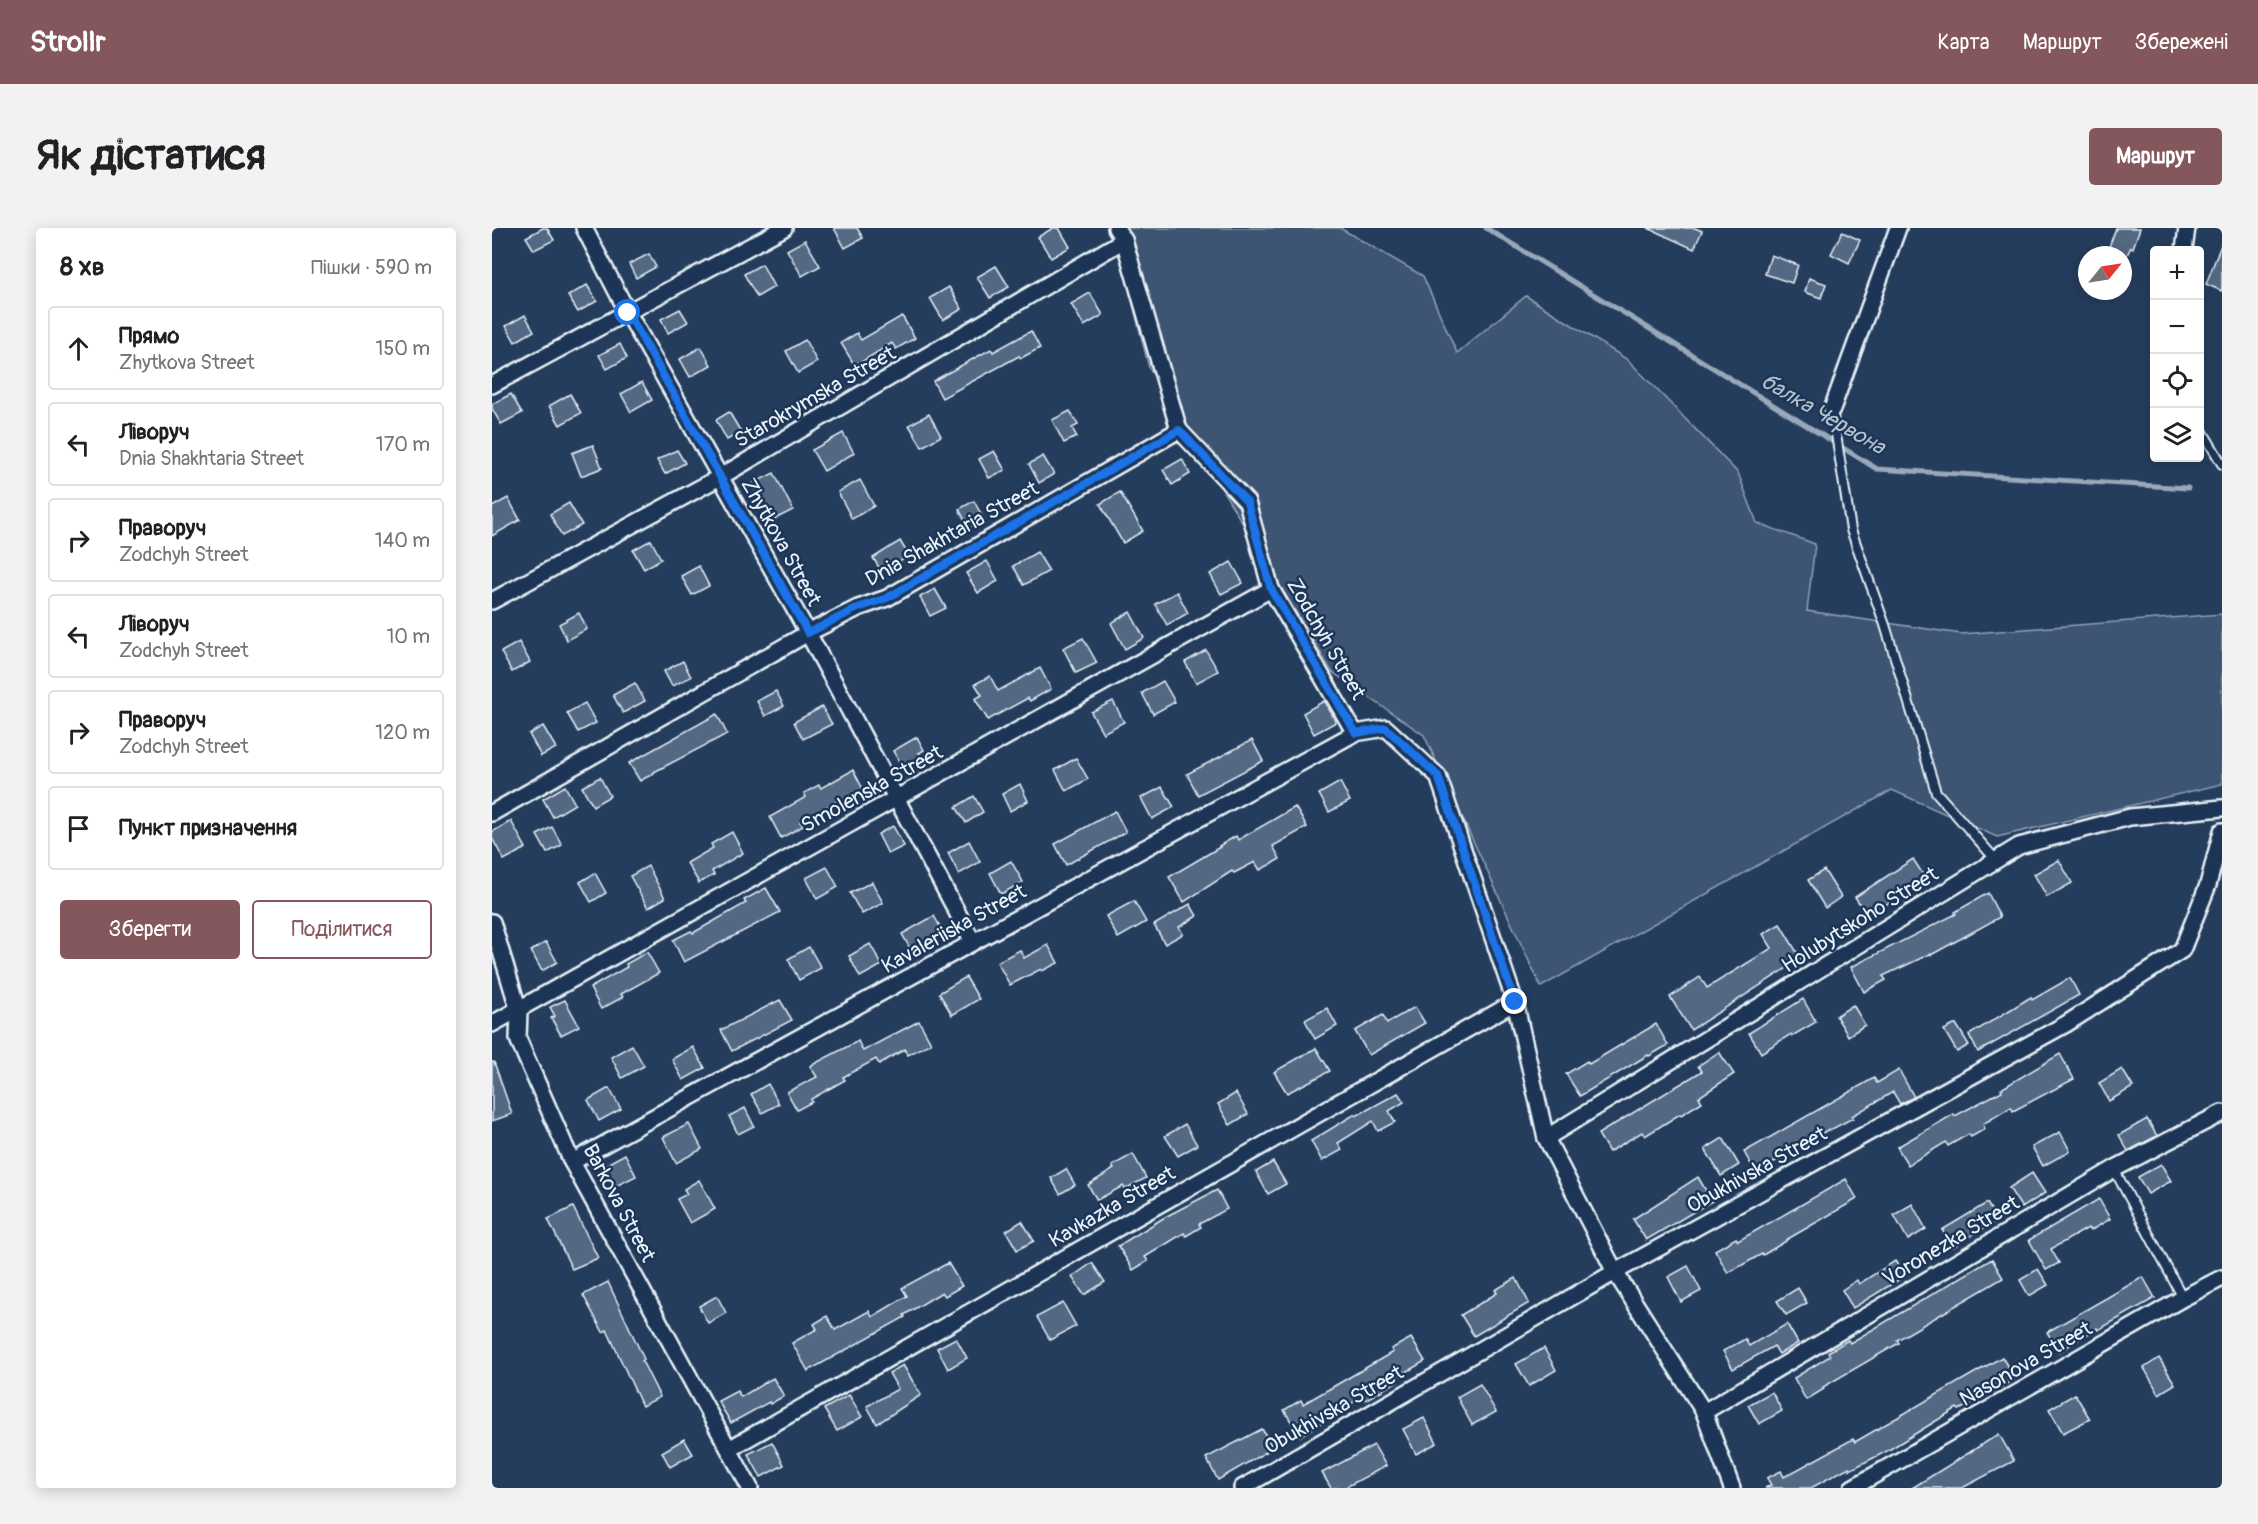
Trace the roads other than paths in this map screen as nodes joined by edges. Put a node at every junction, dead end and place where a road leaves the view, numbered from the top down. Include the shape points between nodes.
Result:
1 (584, 228) edge
2 (784, 228) edge
3 (1898, 228) edge
4 (2187, 228) edge
5 (1120, 234) edge
6 (2185, 246) edge
7 (628, 313) junction
8 (492, 385) edge
9 (1832, 409) joint
10 (1179, 430) junction
11 (2204, 435) edge
12 (2222, 464) edge
13 (720, 477) junction
14 (1271, 589) junction
15 (492, 601) edge
16 (808, 633) junction
17 (1356, 733) junction
18 (897, 799) junction
19 (2222, 808) edge
20 (492, 813) edge
21 (2222, 831) edge
22 (1996, 860) junction
23 (492, 922) edge
24 (973, 942) junction
25 (1515, 1002) junction
26 (519, 1011) junction
27 (492, 1024) edge
28 (2222, 1113) edge
29 (1546, 1138) junction
30 (572, 1162) junction
31 (2114, 1169) junction
32 (1615, 1272) junction
33 (2222, 1278) edge
34 (2183, 1298) junction
35 (1704, 1412) junction
36 (729, 1449) junction
37 (750, 1488) edge
38 (1242, 1488) edge
39 (1732, 1488) edge
40 (1852, 1488) edge

1 - 7 street, Zhytkova Street
2 - 7 street
3 - 9 street
4 - 6 street
5 - 10 street, Zodchyh Street
5 - 13 street, Starokrymska Street
7 - 8 street
7 - 13 street, Zhytkova Street
9 - 22 lane via 1851,530 1886,625 1936,792
10 - 14 street, Zodchyh Street via 1247,502
10 - 16 street, Dnia Shakhtaria Street via 887,598
11 - 12 lane
13 - 15 street, Starokrymska Street
13 - 16 street, Zhytkova Street
14 - 17 street, Zodchyh Street
14 - 18 street, Smolenska Street
16 - 18 street, Zhytkova Street
16 - 20 street, Dnia Shakhtaria Street
17 - 24 street, Kavaleriiska Street
17 - 25 street, Zodchyh Street via 1386,728 1438,776
18 - 24 street, Zhytkova Street
18 - 26 street, Smolenska Street
19 - 22 street, Holubytskoho Street via 2130,817 2019,846
21 - 32 street, Obukhivska Street via 2208,885 2182,950 2066,1024
22 - 29 street, Holubytskoho Street
23 - 26 street, Barkova Street
24 - 30 street, Kavaleriiska Street
25 - 29 street
25 - 36 street, Kavkazka Street
26 - 27 street, Smolenska Street
26 - 30 street, Barkova Street via 518,1039
28 - 31 street, Voronezka Street
29 - 32 street
30 - 36 street, Barkova Street
31 - 34 lane
31 - 35 street, Voronezka Street
32 - 35 street
32 - 38 street, Obukhivska Street
33 - 34 street, Nasonova Street
34 - 40 street, Nasonova Street
35 - 39 street
36 - 37 street, Barkova Street

